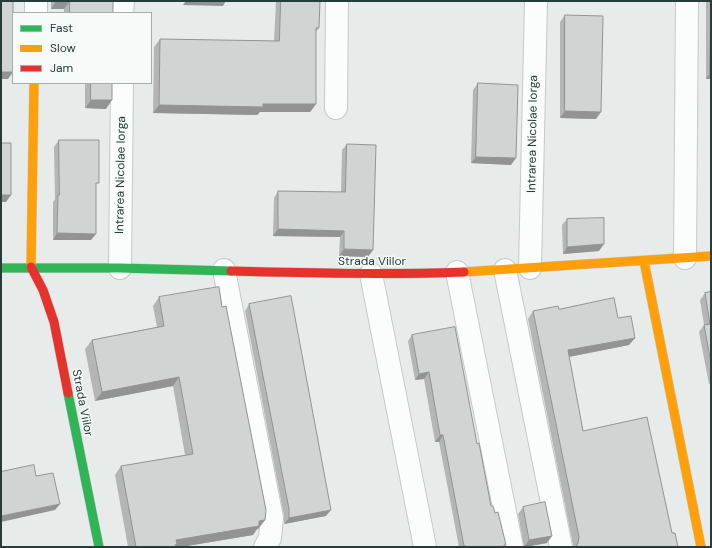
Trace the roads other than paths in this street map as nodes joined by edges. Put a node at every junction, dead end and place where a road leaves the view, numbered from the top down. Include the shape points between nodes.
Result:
1 (36, 1) edge
2 (123, 1) edge
3 (337, 1) edge
4 (536, 1) edge
5 (687, 1) edge
6 (36, 12) edge
7 (122, 12) edge
8 (34, 84) edge
9 (122, 84) edge
10 (336, 108) dead end
11 (711, 256) edge
12 (685, 258) junction
13 (644, 261) junction
14 (32, 267) junction
15 (1, 268) edge
16 (120, 268) junction
17 (530, 268) junction
18 (224, 270) junction
19 (505, 270) junction
20 (457, 272) junction
21 (370, 274) junction
22 (99, 547) edge
23 (265, 547) edge
24 (425, 547) edge
25 (512, 547) edge
26 (561, 547) edge
27 (701, 547) edge

1 - 6 street
2 - 7 street
3 - 10 street
4 - 17 street, Intrarea Nicolae Iorga
5 - 12 street
8 - 14 street
9 - 16 street, Intrarea Nicolae Iorga
11 - 12 street, Strada Viilor
12 - 13 street, Strada Viilor
13 - 17 street, Strada Viilor
13 - 27 street
14 - 15 street, Strada Viilor
14 - 16 street, Strada Viilor
14 - 22 street, Strada Viilor via 54,322
16 - 18 street, Strada Viilor
17 - 19 street, Strada Viilor
18 - 21 street, Strada Viilor
18 - 23 street via 272,518 270,538
19 - 20 street, Strada Viilor
19 - 26 street
20 - 21 street, Strada Viilor
20 - 25 street
21 - 24 street

